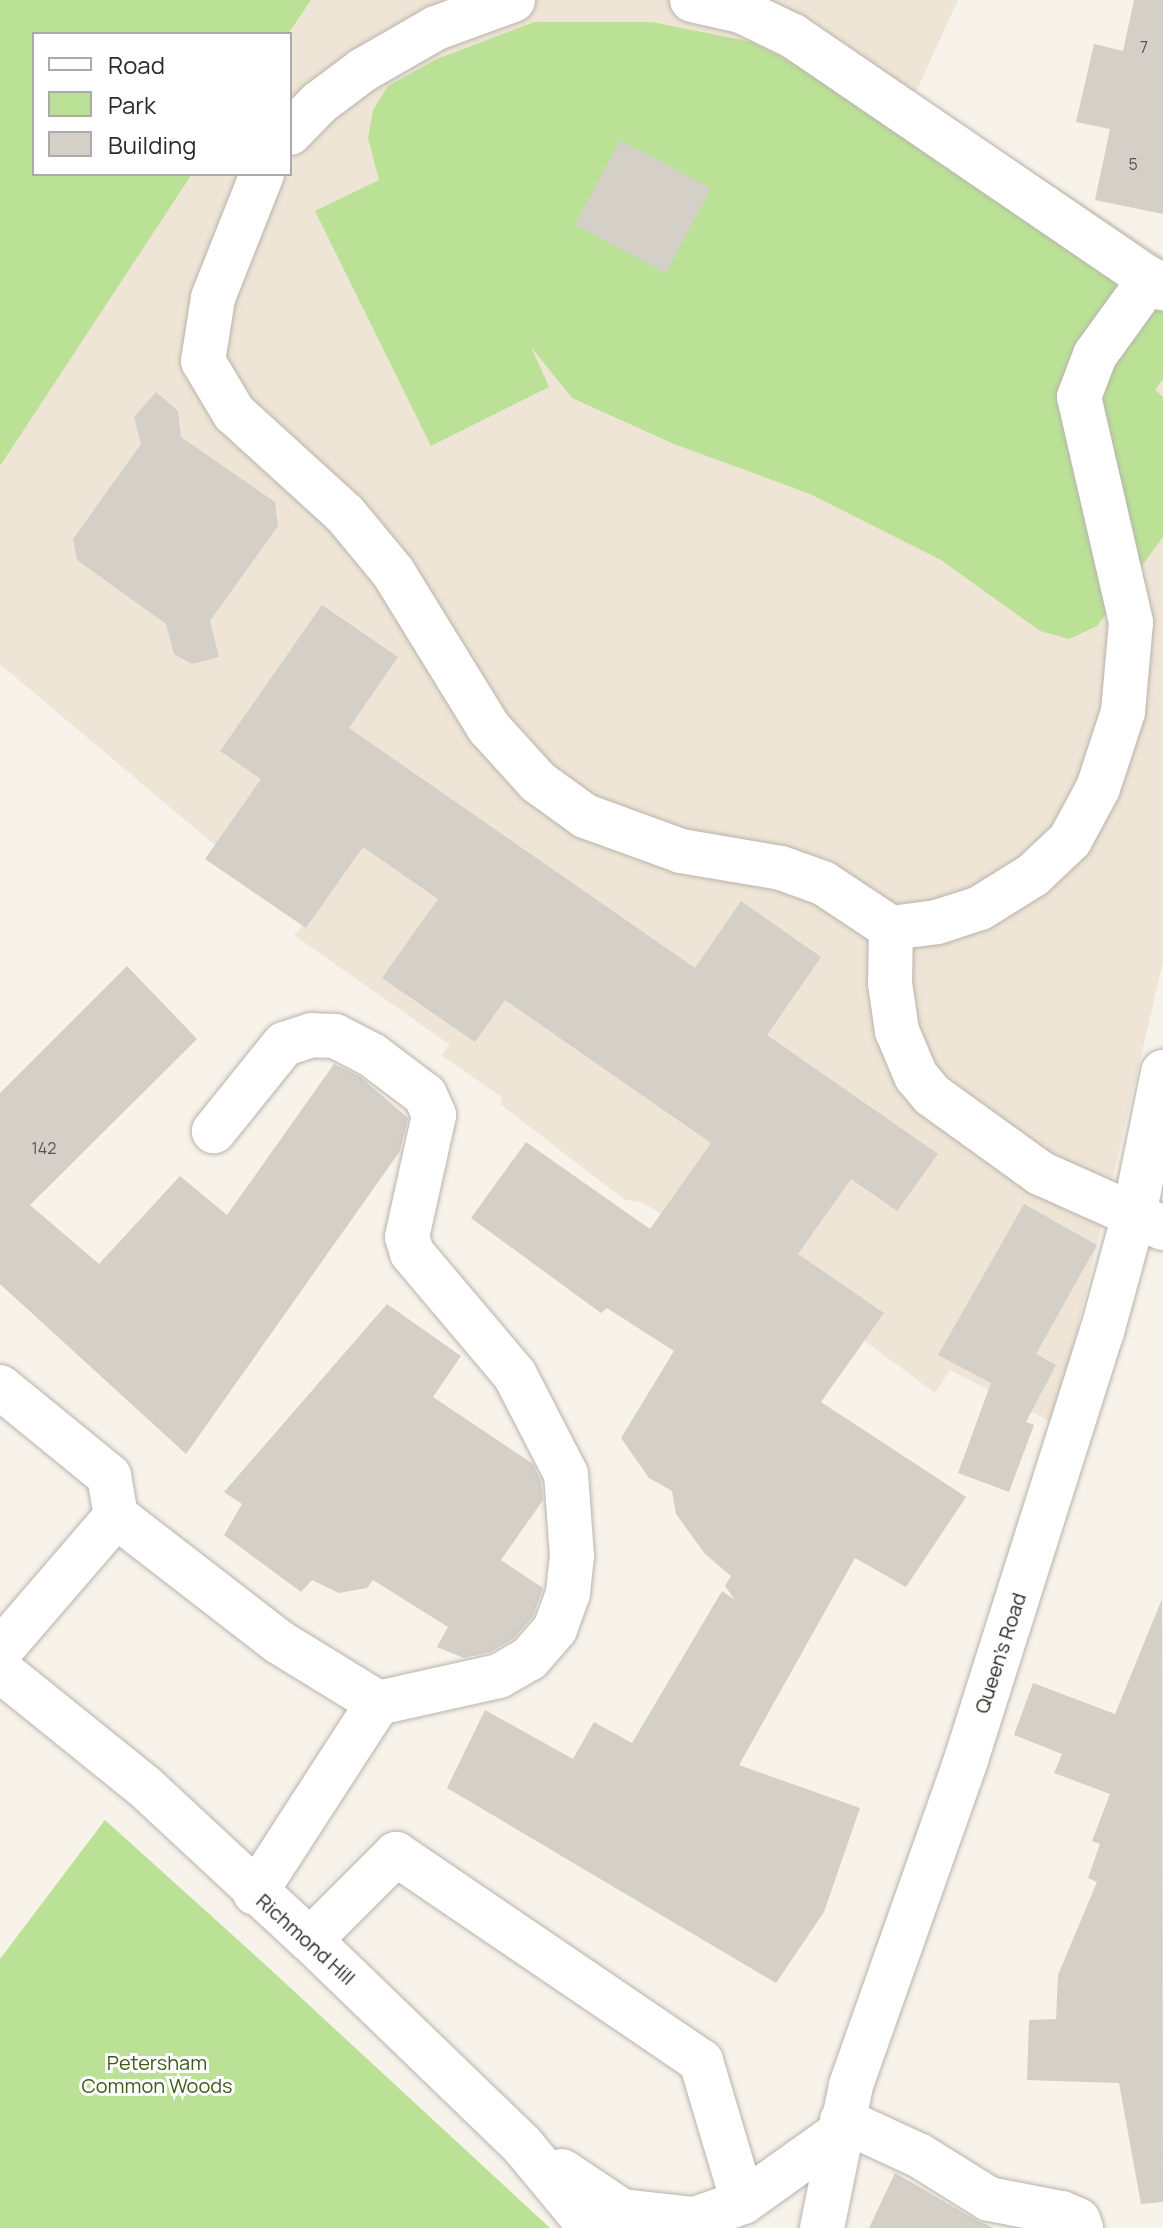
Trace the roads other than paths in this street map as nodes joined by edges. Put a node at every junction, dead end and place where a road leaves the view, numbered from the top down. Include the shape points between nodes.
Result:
1 (513, 0) edge
2 (692, 0) edge
3 (292, 131) edge
4 (261, 176) edge
5 (1157, 283) edge
6 (891, 928) junction
7 (1163, 1072) edge
8 (214, 1131) dead end
9 (1149, 1222) edge
10 (0, 1387) edge
11 (116, 1516) junction
12 (0, 1651) edge
13 (0, 1670) edge
14 (378, 1703) junction
15 (255, 1893) junction
16 (310, 1940) junction
17 (840, 2127) junction
18 (523, 2146) junction
19 (743, 2202) junction
20 (591, 2228) edge
21 (822, 2228) edge
22 (1081, 2228) edge

1 - 3 main road via 436,28 363,70
2 - 5 main road via 741,11 793,36
4 - 6 main road via 213,298 203,361 234,413 345,514 393,572 489,728 538,782 585,816 681,851 781,868 823,883
5 - 6 main road via 1095,355 1079,397 1131,622 1123,712 1098,788 1070,840 1033,875 980,908 937,922
6 - 9 main road via 890,983 897,1031 916,1076 952,1111 1040,1173
7 - 9 main road, Queen's Road
8 - 14 main road via 284,1044 312,1035 335,1036 372,1055 425,1095 434,1115 407,1237 412,1253 515,1375 566,1474 572,1556 568,1593 555,1629 529,1659 499,1676
9 - 17 main road, Queen's Road
10 - 11 main road via 109,1476
11 - 12 main road
11 - 14 main road via 279,1642
13 - 15 main road, Richmond Hill via 144,1786
14 - 15 main road
15 - 16 main road, Richmond Hill
16 - 18 main road, Richmond Hill
16 - 19 main road via 396,1854 701,2061
17 - 19 main road
17 - 21 main road, Queen's Road
17 - 22 main road via 920,2156 989,2199 1062,2213 1078,2220
18 - 19 main road via 622,2211 695,2219
18 - 20 main road, Richmond Hill

